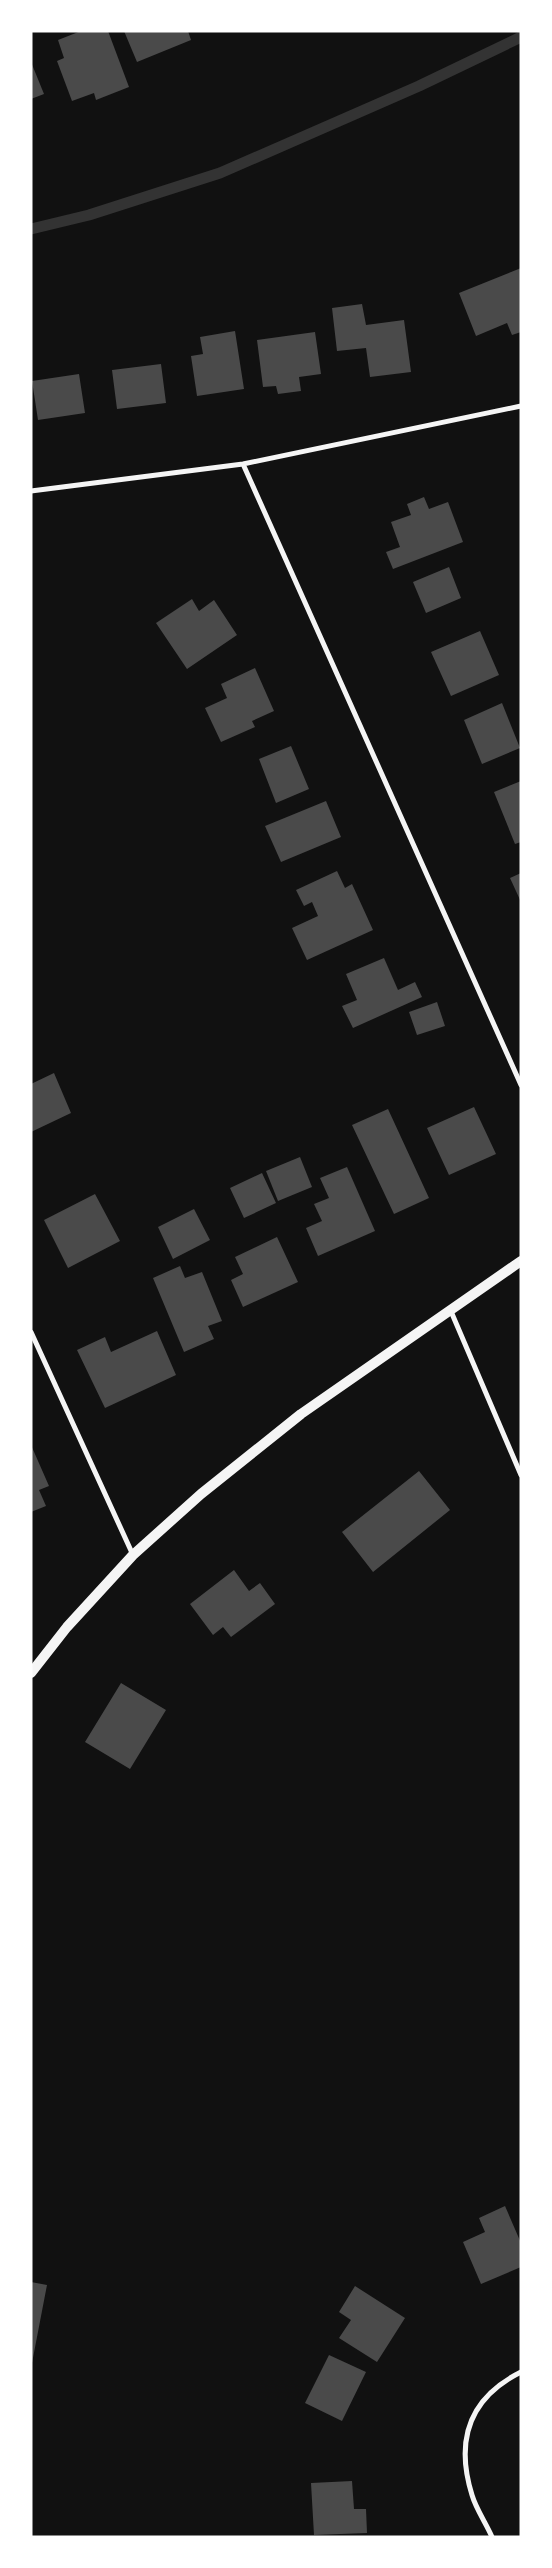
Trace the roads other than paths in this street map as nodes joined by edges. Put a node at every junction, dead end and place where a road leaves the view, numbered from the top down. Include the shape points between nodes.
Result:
1 (521, 406) edge
2 (243, 464) junction
3 (31, 491) edge
4 (521, 1086) edge
5 (521, 1262) edge
6 (450, 1308) junction
7 (31, 1332) edge
8 (521, 1476) edge
9 (133, 1555) junction
10 (31, 1673) edge
11 (521, 2372) edge
12 (492, 2537) edge

1 - 2 street
2 - 3 street
2 - 4 street
5 - 6 main road
6 - 8 street
6 - 9 main road via 300,1414 201,1494
7 - 9 street
9 - 10 main road via 67,1627
11 - 12 street via 486,2396 470,2419 464,2454 472,2495

